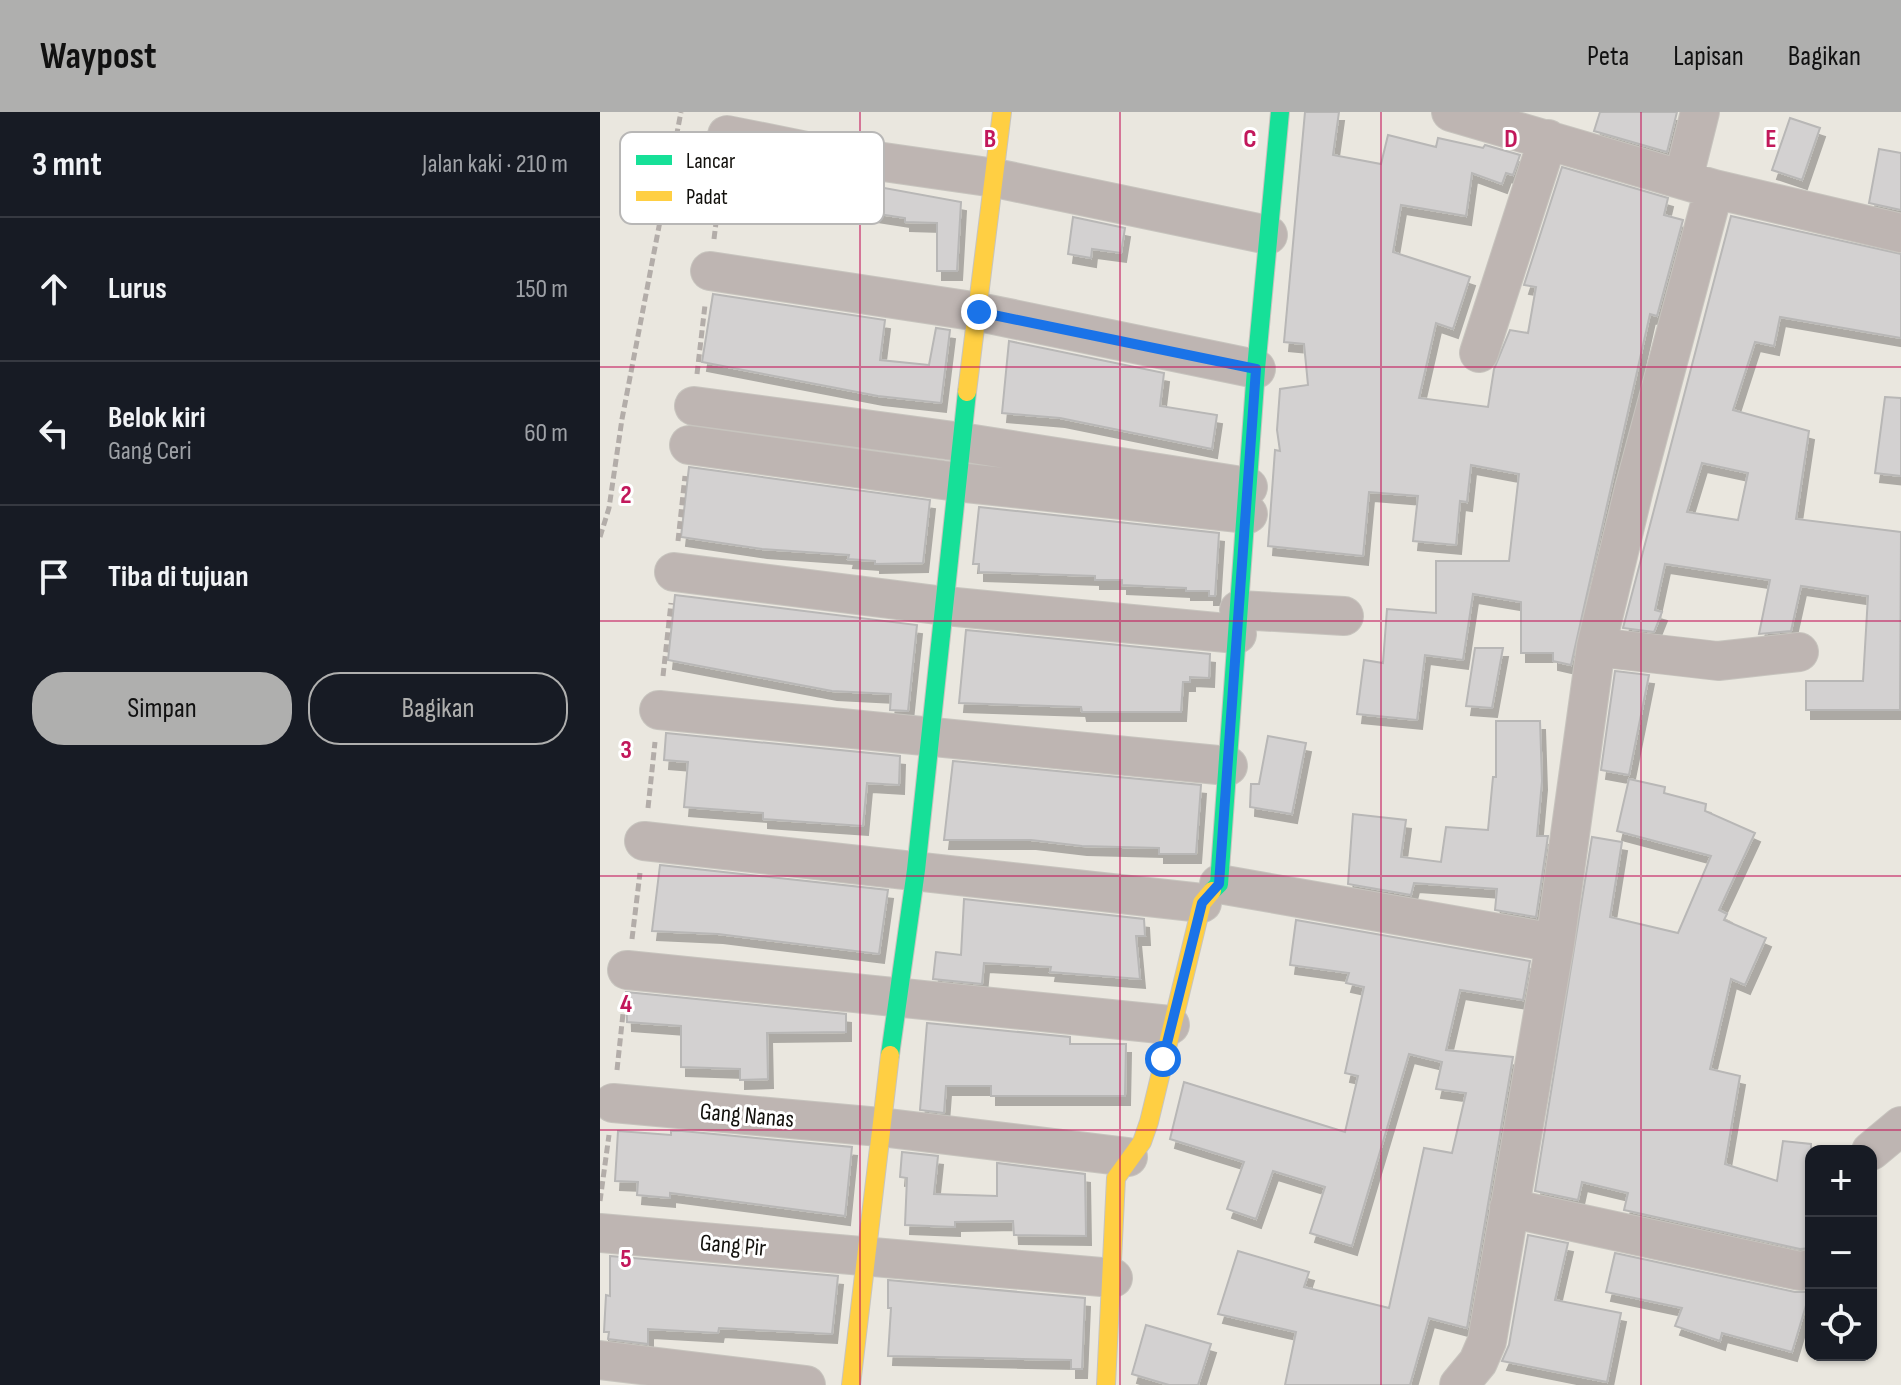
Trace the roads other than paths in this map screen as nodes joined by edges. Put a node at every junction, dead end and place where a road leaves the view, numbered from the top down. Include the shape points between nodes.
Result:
1 (1002, 112) edge
2 (1280, 112) edge
3 (1451, 112) edge
4 (1700, 112) edge
5 (1548, 139) junction
6 (884, 162) edge
7 (995, 178) junction
8 (1699, 184) junction
9 (1901, 233) edge
10 (1268, 235) junction
11 (710, 271) dead end
12 (979, 312) junction
13 (1479, 353) dead end
14 (1256, 369) junction
15 (694, 406) dead end
16 (835, 426) junction
17 (961, 442) junction
18 (689, 445) dead end
19 (829, 464) junction
20 (957, 482) junction
21 (1248, 501) junction
22 (674, 572) dead end
23 (945, 606) junction
24 (1344, 616) dead end
25 (1238, 622) junction
26 (1596, 647) junction
27 (1799, 652) dead end
28 (659, 710) dead end
29 (929, 738) junction
30 (1228, 766) junction
31 (644, 841) dead end
32 (916, 870) junction
33 (1210, 894) junction
34 (1555, 943) junction
35 (627, 970) dead end
36 (897, 997) junction
37 (1170, 1025) junction
38 (613, 1103) dead end
39 (1901, 1126) edge
40 (880, 1127) junction
41 (1877, 1146) edge
42 (1128, 1157) junction
43 (1509, 1208) junction
44 (600, 1233) edge
45 (867, 1257) junction
46 (1805, 1270) edge
47 (1113, 1278) junction
48 (600, 1360) edge
49 (806, 1385) edge
50 (851, 1385) edge
51 (1106, 1385) edge
52 (1459, 1385) edge

1 - 7 street
2 - 10 street
3 - 5 street
4 - 8 street
5 - 8 street
5 - 13 street
6 - 7 street
7 - 10 street
7 - 12 street
8 - 9 street
8 - 26 street
10 - 14 street
11 - 12 street
12 - 14 street
12 - 17 street
14 - 21 street
15 - 16 street
16 - 17 street
16 - 19 street
17 - 20 street
17 - 21 street
18 - 19 street
19 - 20 street
20 - 21 street
20 - 23 street
21 - 25 street
22 - 23 street
23 - 25 street
23 - 29 street
24 - 25 street
25 - 30 street
26 - 27 street via 1718,661
26 - 34 street
28 - 29 street
29 - 30 street
29 - 32 street
30 - 33 street
31 - 32 street
32 - 33 street
32 - 36 street
33 - 34 street
33 - 37 street
34 - 43 street
35 - 36 street
36 - 37 street
36 - 40 street
37 - 42 street via 1149,1122 1142,1142
38 - 40 street, Gang Nanas
39 - 41 street
40 - 42 street, Gang Nanas
40 - 45 street
42 - 47 street via 1116,1178
43 - 46 street
43 - 52 street via 1487,1341
44 - 45 street, Gang Pir
45 - 47 street, Gang Pir
45 - 50 street
47 - 51 street
48 - 49 street

